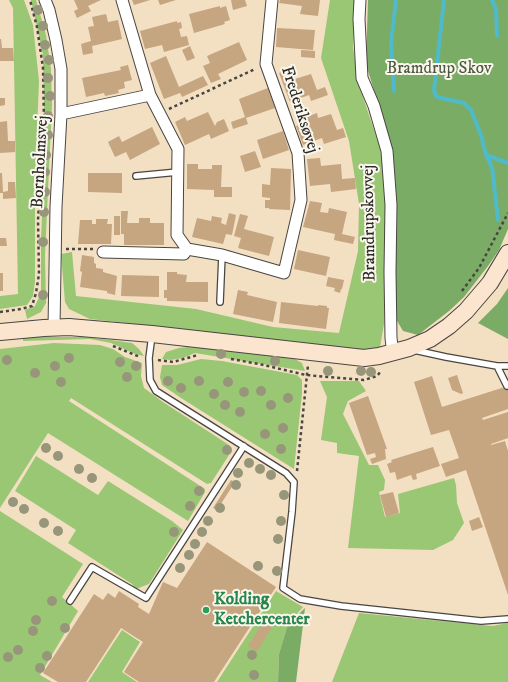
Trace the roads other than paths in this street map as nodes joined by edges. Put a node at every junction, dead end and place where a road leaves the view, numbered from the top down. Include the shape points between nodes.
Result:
1 (45, 0) edge
2 (122, 0) edge
3 (272, 0) edge
4 (360, 0) edge
5 (150, 95) junction
6 (61, 114) junction
7 (178, 172) junction
8 (136, 176) dead end
9 (187, 249) junction
10 (103, 252) road end
11 (508, 253) edge
12 (222, 256) junction
13 (220, 302) dead end
14 (54, 328) junction
15 (0, 332) edge
16 (152, 334) junction
17 (409, 348) junction
18 (392, 354) junction
19 (498, 366) junction
20 (508, 366) edge
21 (507, 386) edge
22 (244, 446) junction
23 (70, 601) dead end
24 (508, 619) edge

1 - 6 street, Bornholmsvej via 61,69
2 - 5 street
3 - 12 street, Frederiksøvej via 266,64 298,153 302,200 284,273
4 - 18 street, Bramdrupskovvej via 358,20 362,78 374,106 387,151 391,205
5 - 6 street
5 - 7 street via 178,149
6 - 14 street, Bornholmsvej
7 - 8 lane
7 - 9 street via 177,235
9 - 10 street, Frederiksøvej via 184,254
9 - 12 street, Frederiksøvej
11 - 17 street via 490,284 466,311 449,326
12 - 13 lane
14 - 15 street
14 - 16 street
16 - 18 street via 364,358
16 - 22 lane via 150,380 156,391
17 - 18 street
17 - 19 lane
19 - 20 lane
19 - 21 lane
22 - 23 lane via 146,598 92,567
22 - 24 lane via 286,473 294,482 283,588 300,599 341,606 481,622

